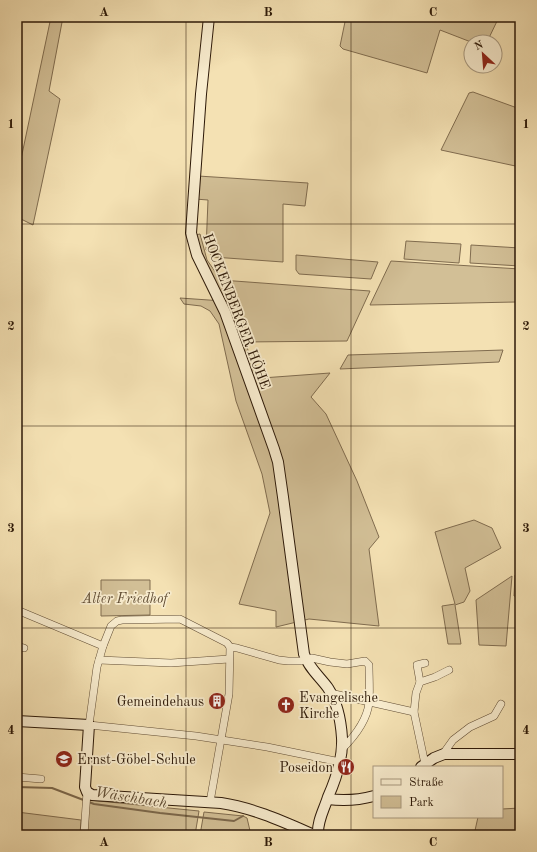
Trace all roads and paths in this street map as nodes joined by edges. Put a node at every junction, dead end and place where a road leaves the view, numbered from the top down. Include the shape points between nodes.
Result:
1 (209, 17) edge
2 (17, 610) edge
3 (103, 646) junction
4 (230, 648) junction
5 (229, 659) junction
6 (305, 659) junction
7 (99, 660) junction
8 (425, 663) dead end
9 (449, 670) dead end
10 (420, 682) junction
11 (330, 692) junction
12 (369, 702) junction
13 (501, 704) dead end
14 (414, 712) junction
15 (17, 721) edge
16 (89, 725) junction
17 (221, 740) junction
18 (342, 749) junction
19 (442, 754) junction
20 (520, 754) edge
21 (340, 762) junction
22 (423, 766) edge
23 (17, 776) edge
24 (41, 779) dead end
25 (87, 794) junction
26 (373, 796) edge
27 (328, 799) junction
28 (210, 802) junction
29 (84, 835) edge
30 (314, 835) edge
31 (318, 835) edge

1 - 6 street, HOCKENBERGER HÖHE via 191,232 197,255 225,312 278,462
2 - 3 street
3 - 4 street via 111,626 122,620 174,618 227,643
3 - 7 street
4 - 5 street
4 - 6 street via 279,660
5 - 7 street via 172,663
5 - 17 street via 229,694
6 - 11 street
6 - 12 street via 346,664 367,662
7 - 16 street
8 - 10 street via 417,665
9 - 10 street
10 - 14 street
11 - 12 street
11 - 18 street via 338,717
12 - 14 street
12 - 18 street via 364,719
13 - 19 street via 494,716 470,727 453,740
14 - 22 street
15 - 16 street
16 - 17 street
16 - 25 street via 85,787
17 - 21 street
17 - 28 street
18 - 21 street
19 - 20 street
19 - 22 street
21 - 27 street
23 - 24 street
25 - 28 street
25 - 29 street
26 - 27 street via 363,799
27 - 31 street via 320,818
28 - 30 street via 250,809

